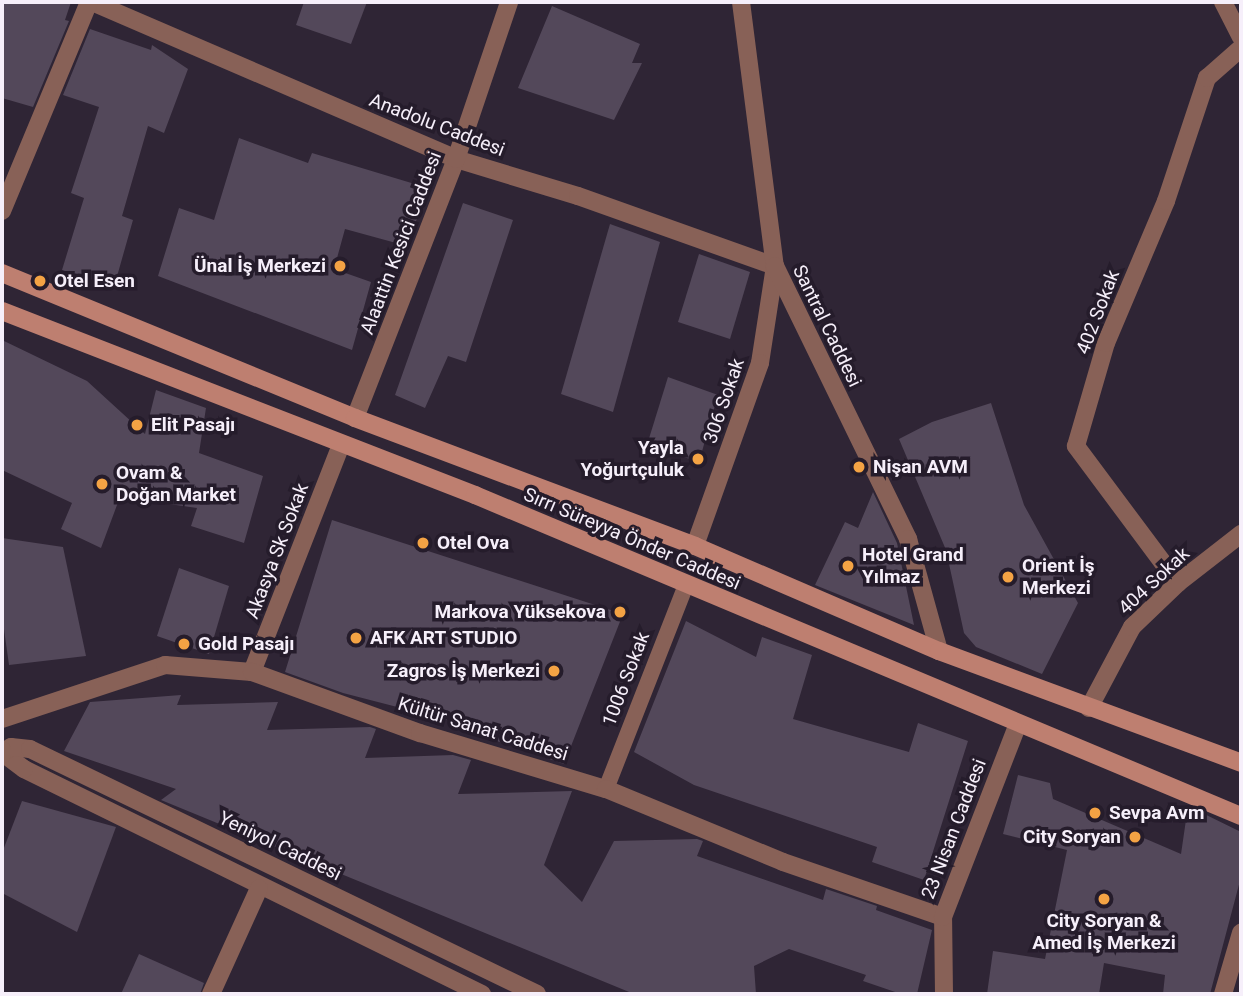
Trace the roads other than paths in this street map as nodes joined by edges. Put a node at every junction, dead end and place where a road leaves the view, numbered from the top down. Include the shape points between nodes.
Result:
1 (90, 2) edge
2 (509, 2) edge
3 (741, 2) edge
4 (1223, 2) edge
5 (1241, 37) edge
6 (1241, 48) edge
7 (456, 159) junction
8 (2, 211) edge
9 (775, 266) junction
10 (2, 273) edge
11 (2, 311) edge
12 (355, 418) junction
13 (341, 444) junction
14 (1241, 534) edge
15 (695, 546) junction
16 (1178, 583) junction
17 (686, 585) junction
18 (939, 651) junction
19 (252, 672) junction
20 (1089, 708) junction
21 (2, 719) edge
22 (1018, 724) junction
23 (2, 752) edge
24 (1241, 763) edge
25 (606, 789) junction
26 (1241, 817) edge
27 (260, 888) junction
28 (943, 917) junction
29 (1241, 933) edge
30 (211, 994) edge
31 (482, 994) edge
32 (537, 994) edge
33 (944, 994) edge
34 (1223, 994) edge

1 - 7 street, Anadolu Caddesi
1 - 8 street
2 - 7 street, Alaattin Kesici Caddesi
3 - 9 street, Santral Caddesi
4 - 5 street
6 - 16 street, 402 Sokak via 1207,78 1166,201 1107,343 1076,446
7 - 9 street, Anadolu Caddesi via 578,196
7 - 12 street, Alaattin Kesici Caddesi
9 - 15 street, 306 Sokak via 760,363
9 - 18 street, Santral Caddesi via 908,538
10 - 12 main road, Sırrı Süreyya Önder Caddesi
11 - 13 main road, Sırrı Süreyya Önder Caddesi
12 - 15 main road, Sırrı Süreyya Önder Caddesi
13 - 17 main road, Sırrı Süreyya Önder Caddesi
13 - 19 street, Akasya Sk Sokak
14 - 16 street, 404 Sokak
15 - 18 main road, Sırrı Süreyya Önder Caddesi
16 - 20 street, 404 Sokak via 1132,627
17 - 22 main road, Sırrı Süreyya Önder Caddesi
17 - 25 street, 1006 Sokak
18 - 20 main road, Sırrı Süreyya Önder Caddesi
19 - 21 street, Kültür Sanat Caddesi via 165,665
19 - 25 street, Kültür Sanat Caddesi via 420,733
20 - 24 main road, Sırrı Süreyya Önder Caddesi
22 - 26 main road, Sırrı Süreyya Önder Caddesi
22 - 28 street, 23 Nisan Caddesi
23 - 27 street, Yeniyol Caddesi via 24,769
23 - 32 street, Yeniyol Caddesi via 11,747 30,749
25 - 28 street, Kültür Sanat Caddesi via 783,862
27 - 30 street
27 - 31 street, Yeniyol Caddesi
28 - 33 street, 23 Nisan Caddesi
29 - 34 street

